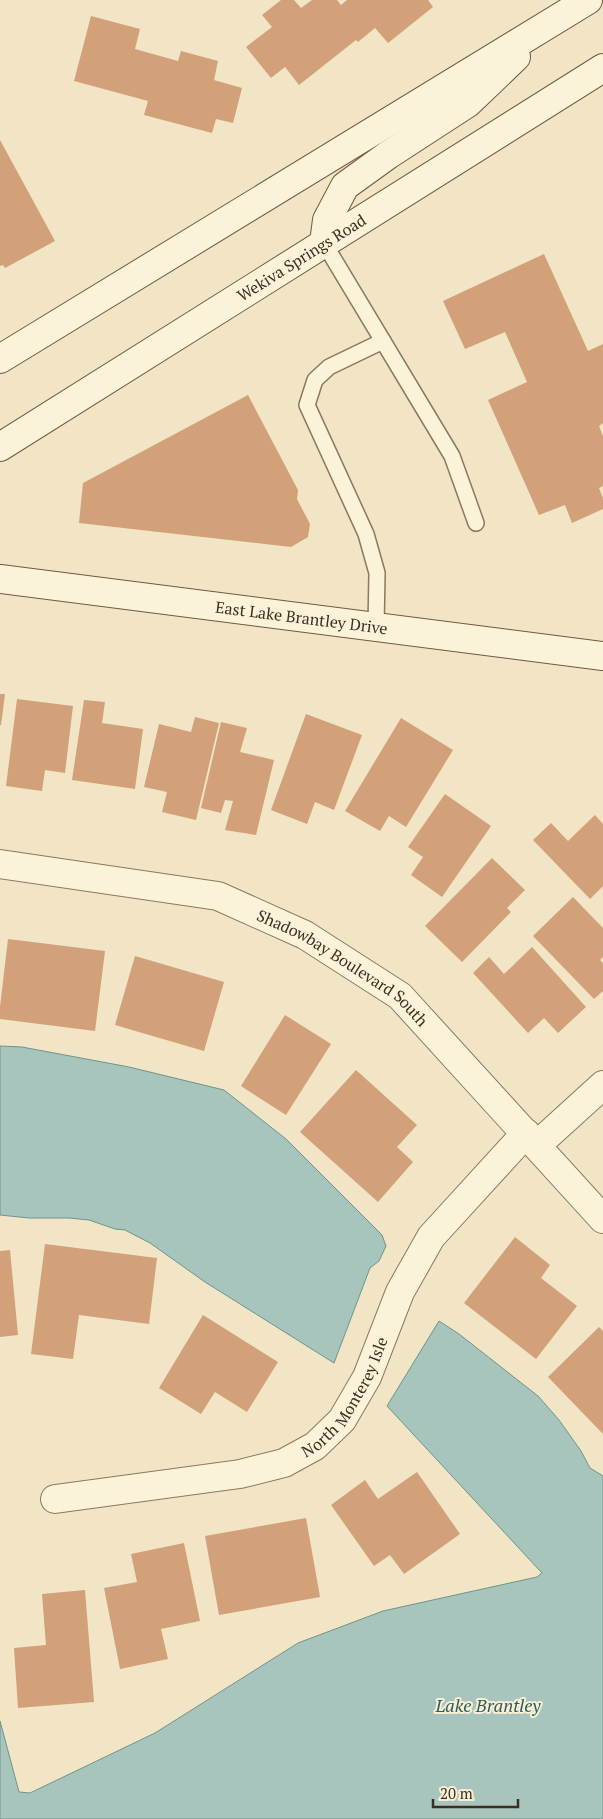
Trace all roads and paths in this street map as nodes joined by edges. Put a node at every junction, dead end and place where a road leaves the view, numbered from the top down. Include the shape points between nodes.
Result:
1 (588, 0) edge
2 (551, 23) junction
3 (603, 68) edge
4 (324, 243) junction
5 (383, 341) junction
6 (0, 359) edge
7 (0, 447) edge
8 (476, 523) dead end
9 (0, 579) edge
10 (376, 627) junction
11 (603, 656) edge
12 (0, 864) edge
13 (603, 1085) edge
14 (532, 1139) junction
15 (603, 1219) edge
16 (55, 1499) dead end

1 - 2 street
2 - 4 street via 468,104 345,186 327,220
2 - 6 street
3 - 4 street, Wekiva Springs Road
4 - 5 lane
4 - 7 street, Wekiva Springs Road
5 - 8 lane via 452,456
5 - 10 lane via 329,367 315,380 307,406 366,534 377,573
9 - 10 street, East Lake Brantley Drive
10 - 11 street, East Lake Brantley Drive
12 - 14 street, Shadowbay Boulevard South via 218,896 305,935 400,996
13 - 14 street, North Monterey Isle
14 - 15 street, Shadowbay Boulevard South
14 - 16 street, North Monterey Isle via 431,1237 400,1292 367,1377 342,1420 315,1446 284,1463 240,1474

